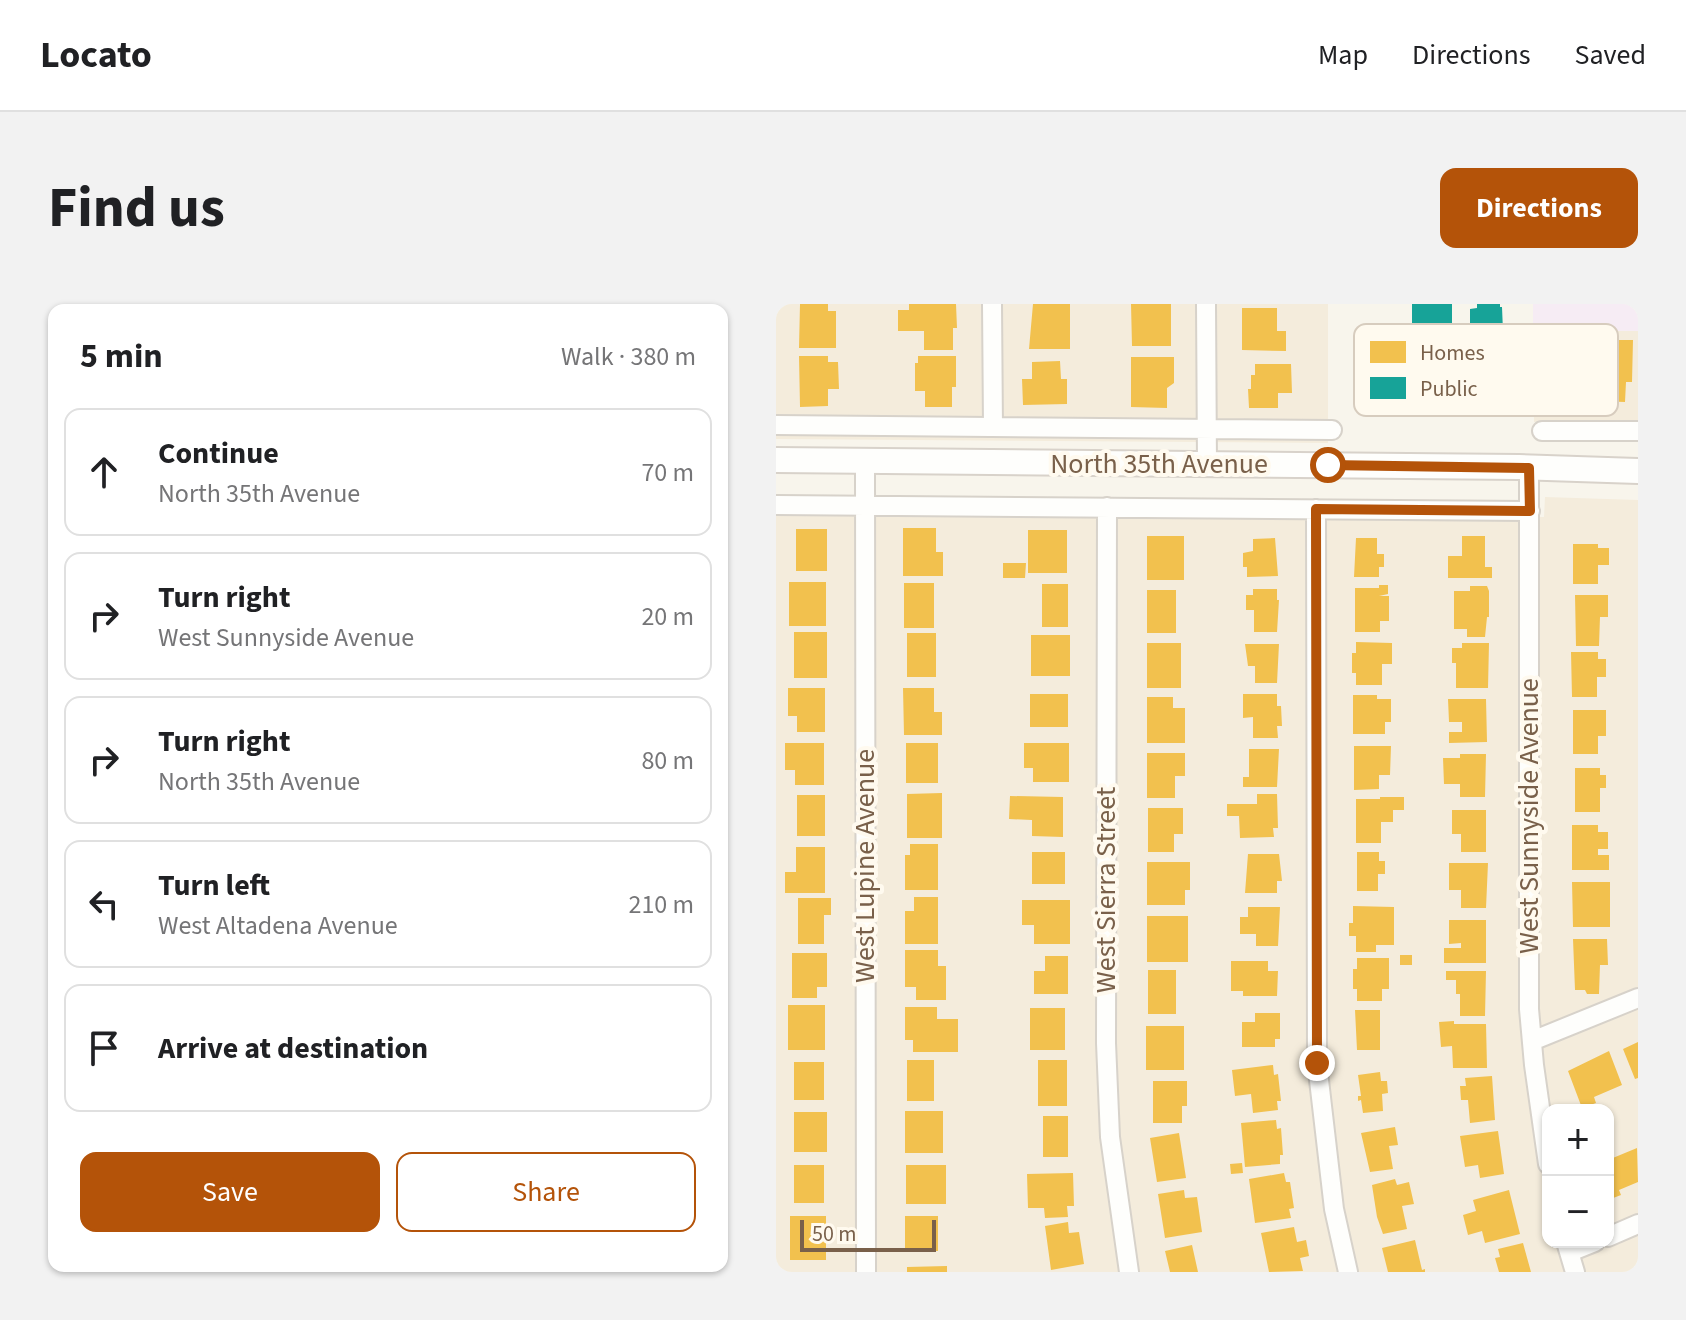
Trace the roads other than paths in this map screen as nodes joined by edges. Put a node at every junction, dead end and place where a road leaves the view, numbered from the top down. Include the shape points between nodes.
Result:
1 (992, 304) edge
2 (1206, 304) edge
3 (776, 425) edge
4 (993, 427) junction
5 (1207, 428) junction
6 (1332, 430) dead end
7 (1542, 431) dead end
8 (1638, 431) edge
9 (776, 460) edge
10 (865, 461) junction
11 (1207, 464) junction
12 (1529, 468) junction
13 (1638, 471) edge
14 (776, 505) edge
15 (865, 505) junction
16 (1107, 507) junction
17 (1316, 509) junction
18 (1530, 511) junction
19 (1638, 998) edge
20 (1532, 1041) junction
21 (1542, 1118) edge
22 (1638, 1224) edge
23 (1614, 1234) edge
24 (1568, 1248) edge
25 (866, 1272) edge
26 (1129, 1272) edge
27 (1348, 1272) edge
28 (1575, 1272) edge

1 - 4 street
2 - 5 street
3 - 4 street, North 35th Avenue
4 - 5 street, North 35th Avenue
5 - 6 street, North 35th Avenue
5 - 11 street
7 - 8 street
9 - 10 main road, North 35th Avenue
10 - 11 main road, North 35th Avenue
10 - 15 street, West Lupine Avenue
11 - 12 main road, North 35th Avenue
12 - 13 main road, North 35th Avenue
12 - 18 street, West Sunnyside Avenue
14 - 15 street, North 35th Avenue
15 - 16 street, North 35th Avenue
15 - 25 street, West Lupine Avenue
16 - 17 street, North 35th Avenue
16 - 26 street, West Sierra Street via 1106,1043 1110,1137
17 - 18 street, North 35th Avenue
17 - 27 street via 1317,1063 1330,1178
18 - 20 street, West Sunnyside Avenue
19 - 20 street
20 - 21 street, West Sunnyside Avenue
22 - 23 street
24 - 28 street

